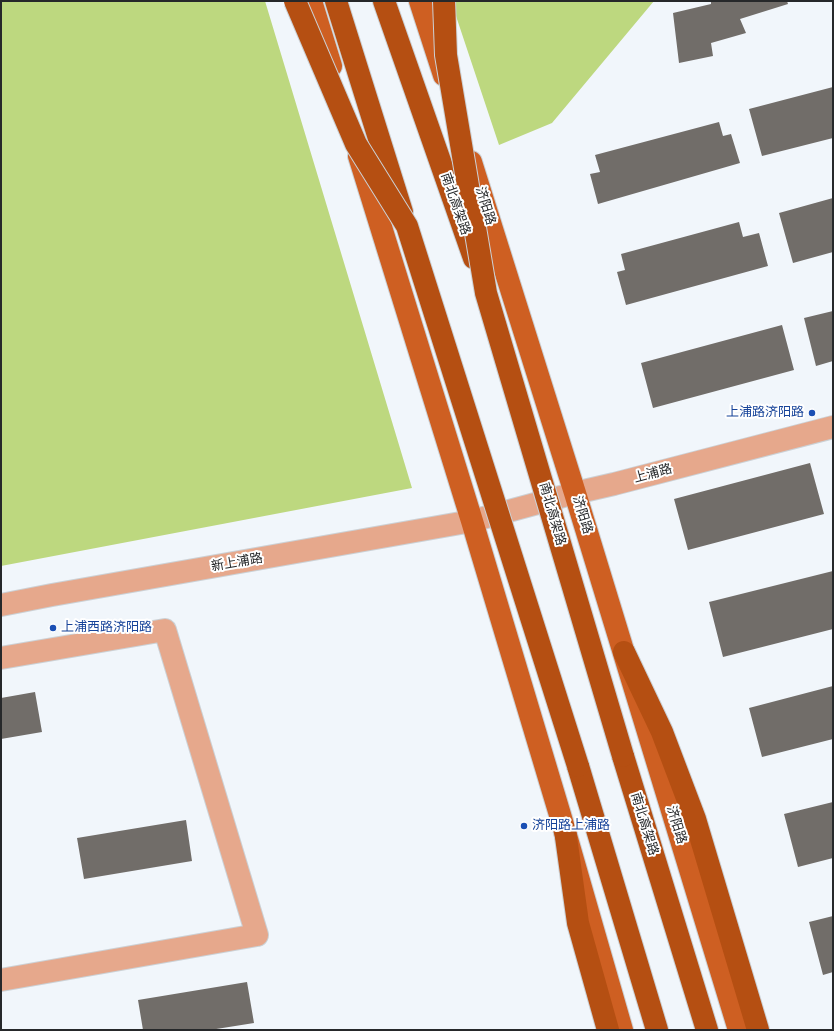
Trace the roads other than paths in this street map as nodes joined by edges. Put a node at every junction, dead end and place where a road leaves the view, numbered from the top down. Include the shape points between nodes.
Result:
1 (295, 1) edge
2 (311, 1) edge
3 (336, 1) edge
4 (384, 1) edge
5 (420, 1) edge
6 (444, 1) edge
7 (407, 226) junction
8 (486, 293) junction
9 (833, 427) edge
10 (575, 493) junction
11 (472, 521) junction
12 (1, 605) edge
13 (624, 652) junction
14 (1, 658) edge
15 (565, 830) joint
16 (1, 980) edge
17 (612, 1029) edge
18 (656, 1030) edge
19 (707, 1030) edge
20 (739, 1030) edge
21 (758, 1030) edge

1 - 7 highway, bridge via 356,144
2 - 11 main road
3 - 7 highway, bridge
4 - 8 highway, 南北高架路, bridge
5 - 10 main road, 济阳路
6 - 8 highway, bridge via 446,55
7 - 18 highway, bridge via 578,766
8 - 19 highway, 南北高架路, bridge
9 - 10 street, 上浦路
10 - 11 street, 上浦路
10 - 13 main road, 济阳路
11 - 12 street, 新上浦路
11 - 15 main road
13 - 20 main road, 济阳路
13 - 21 highway via 662,732 695,819
14 - 16 street via 166,630 257,935
15 - 17 highway via 578,923

